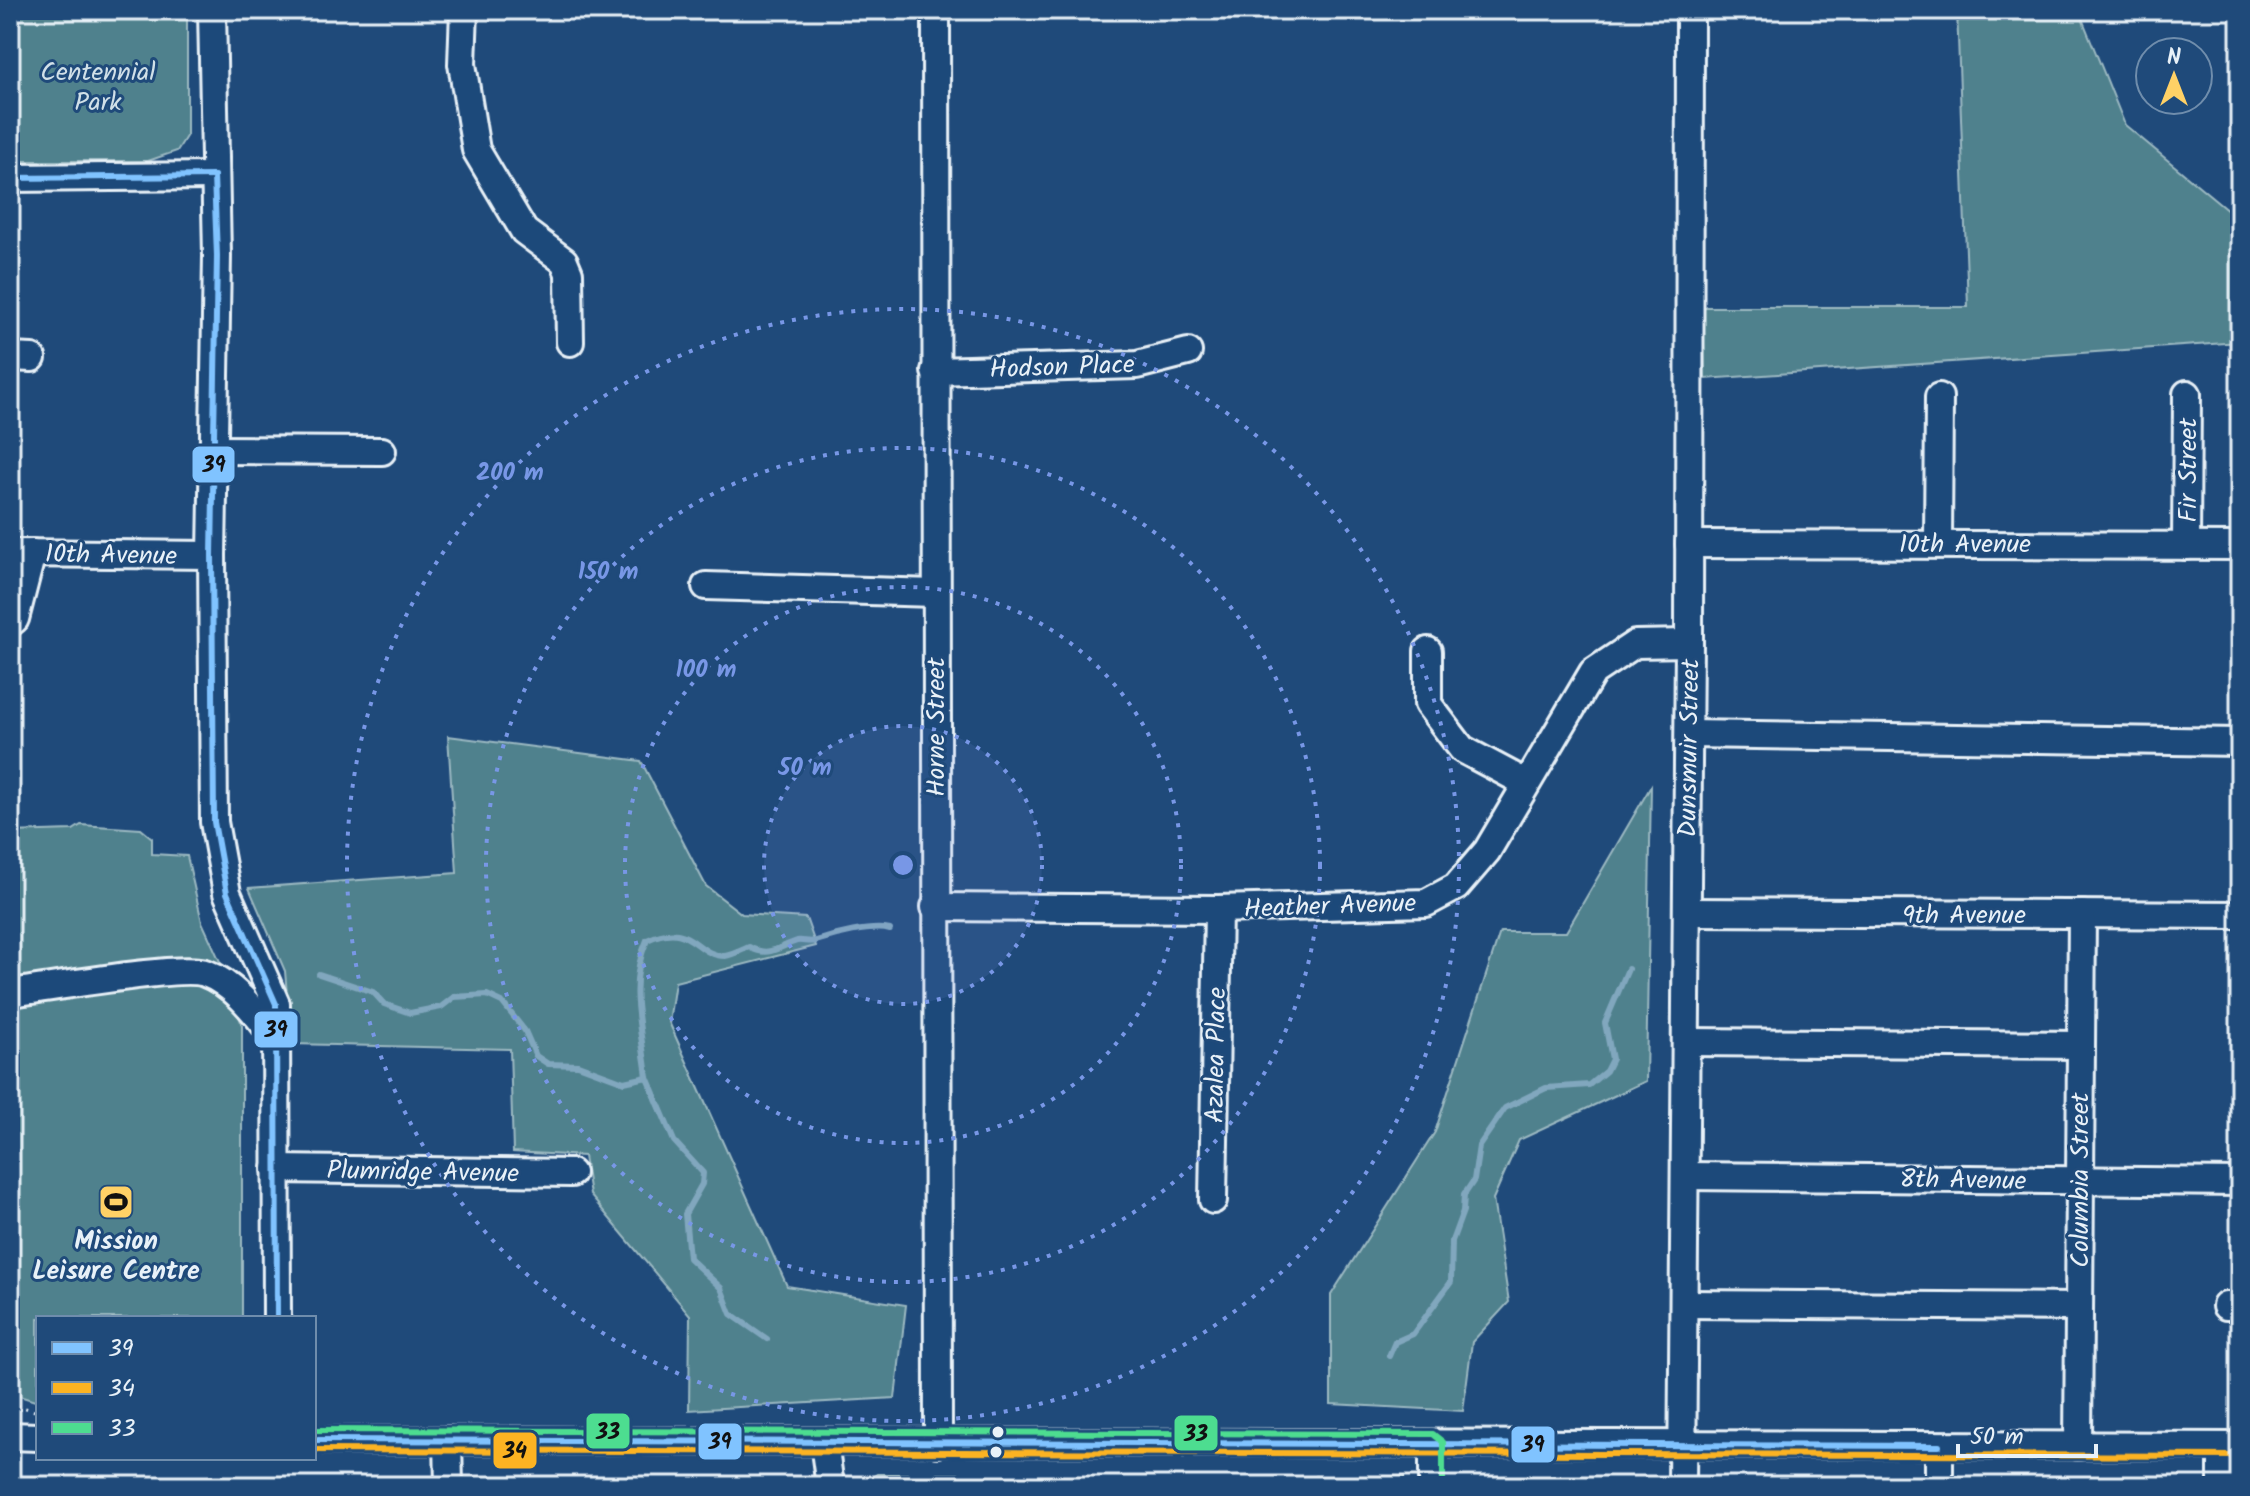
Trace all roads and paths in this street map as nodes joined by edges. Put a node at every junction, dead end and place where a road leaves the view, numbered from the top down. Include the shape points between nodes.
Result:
1 (212, 10) edge
2 (464, 10) edge
3 (936, 10) edge
4 (1690, 10) edge
5 (214, 176) junction
6 (10, 178) edge
7 (570, 342) dead end
8 (1188, 352) dead end
9 (935, 371) junction
10 (2187, 394) dead end
11 (1939, 397) dead end
12 (214, 450) junction
13 (382, 451) dead end
14 (1938, 542) junction
15 (1689, 544) junction
16 (2186, 546) junction
17 (2240, 546) edge
18 (21, 553) edge
19 (212, 555) junction
20 (706, 586) dead end
21 (935, 593) junction
22 (10, 623) edge
23 (1689, 643) junction
24 (1428, 651) dead end
25 (1689, 734) junction
26 (2240, 742) edge
27 (1526, 783) junction
28 (935, 907) junction
29 (1218, 909) junction
30 (1687, 912) junction
31 (2082, 914) junction
32 (2240, 915) edge
33 (10, 993) edge
34 (276, 1039) junction
35 (1687, 1042) junction
36 (2081, 1045) junction
37 (10, 1101) edge
38 (18, 1110) dead end
39 (276, 1169) junction
40 (571, 1173) dead end
41 (1687, 1176) junction
42 (2079, 1181) junction
43 (2240, 1182) edge
44 (1213, 1200) dead end
45 (1685, 1304) junction
46 (2079, 1307) junction
47 (277, 1316) edge
48 (10, 1403) edge
49 (36, 1411) edge
50 (10, 1436) edge
51 (36, 1437) edge
52 (316, 1440) edge
53 (448, 1440) junction
54 (824, 1443) junction
55 (938, 1443) junction
56 (1433, 1444) junction
57 (1683, 1446) junction
58 (1939, 1446) junction
59 (2078, 1446) junction
60 (2231, 1446) edge
61 (449, 1486) edge
62 (830, 1486) edge
63 (1433, 1486) edge
64 (1682, 1486) edge
65 (1939, 1486) edge
66 (2222, 1486) edge

1 - 5 street
2 - 7 street via 462,64 476,150 524,231 564,261 569,273
3 - 9 street, Horne Street
4 - 15 street, Dunsmuir Street
5 - 6 street
5 - 12 street
8 - 9 street, Hodson Place via 1137,365
9 - 21 street, Horne Street
10 - 16 street, Fir Street
11 - 14 street
12 - 13 street
12 - 19 street
14 - 15 street, 10th Avenue
14 - 16 street, 10th Avenue
15 - 23 street, Dunsmuir Street
16 - 17 street, 10th Avenue
18 - 19 street, 10th Avenue
18 - 22 street via 15,619
19 - 34 street via 214,822 227,893 276,1004
20 - 21 street
21 - 28 street, Horne Street
23 - 25 street, Dunsmuir Street
23 - 27 street, Heather Avenue via 1635,644 1593,672
24 - 27 street via 1428,704 1453,738 1462,749
25 - 26 street
25 - 30 street, Dunsmuir Street
27 - 29 street, Heather Avenue via 1487,851 1456,887 1426,903
28 - 29 street, Heather Avenue
28 - 55 street, Horne Street
29 - 44 street, Azalea Place
30 - 31 street, 9th Avenue
30 - 35 street, Dunsmuir Street
31 - 32 street, 9th Avenue
31 - 36 street, Columbia Street
33 - 34 street via 204,972 230,988
34 - 39 street
35 - 36 street
35 - 41 street, Dunsmuir Street
36 - 42 street, Columbia Street
37 - 38 path
39 - 40 street, Plumridge Avenue
39 - 47 street
41 - 42 street, 8th Avenue
41 - 45 street, Dunsmuir Street
42 - 43 street, 8th Avenue
42 - 46 street, Columbia Street
45 - 46 street
45 - 57 street, Dunsmuir Street
46 - 59 street, Columbia Street
48 - 49 path
50 - 51 street
52 - 53 street
53 - 54 street
53 - 61 street
54 - 55 street
54 - 62 street
55 - 56 street
56 - 57 street
56 - 63 street
57 - 58 street
57 - 64 street, Dunsmuir Street
58 - 59 street
58 - 65 street
59 - 60 street
60 - 66 street

